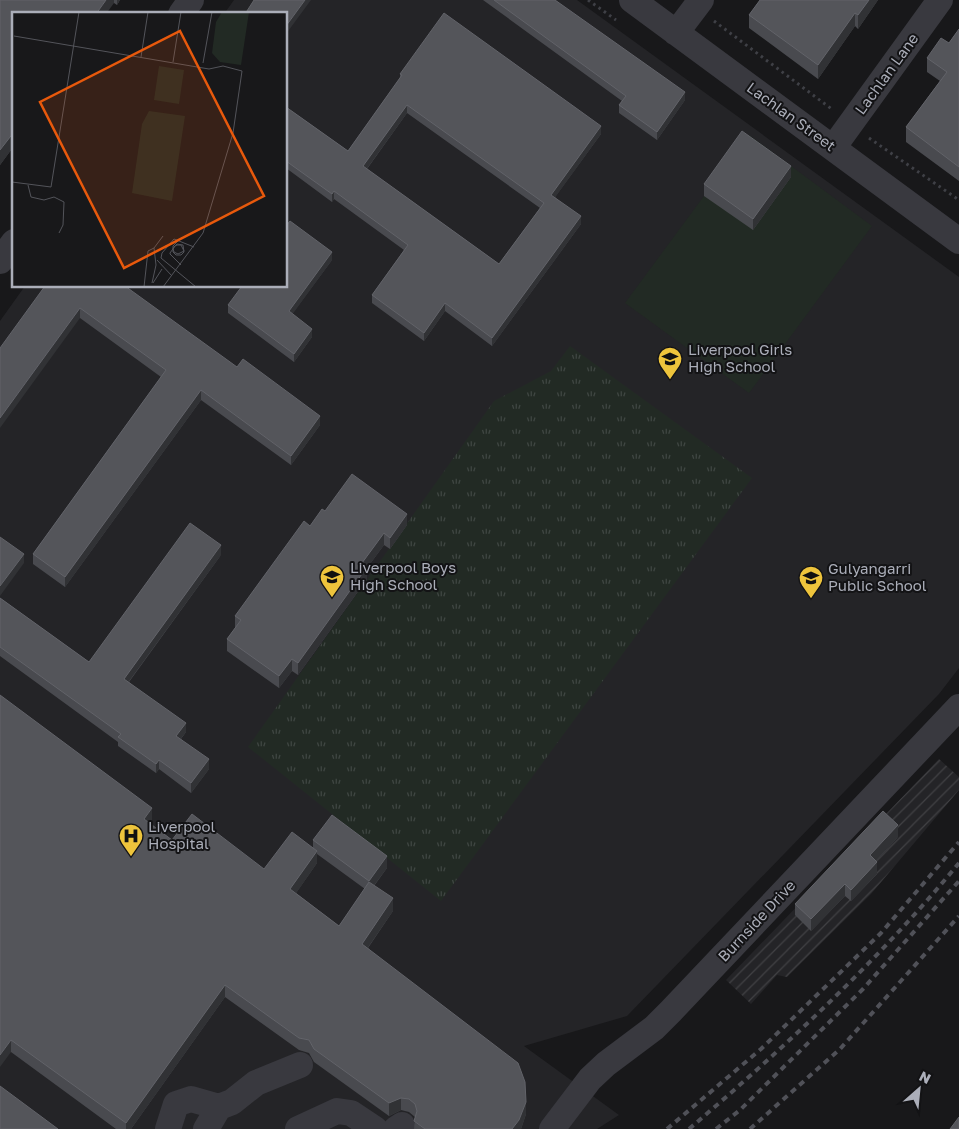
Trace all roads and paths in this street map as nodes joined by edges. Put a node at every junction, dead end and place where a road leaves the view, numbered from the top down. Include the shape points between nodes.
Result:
1 (191, 0) edge
2 (632, 0) edge
3 (940, 0) edge
4 (698, 4) edge
5 (182, 12) edge
6 (676, 32) junction
7 (850, 123) junction
8 (833, 148) junction
9 (959, 200) edge
10 (956, 236) edge
11 (12, 245) edge
12 (0, 261) edge
13 (959, 707) edge
14 (300, 1065) dead end
15 (210, 1123) edge
16 (168, 1129) edge
17 (298, 1129) edge
18 (375, 1129) edge
19 (552, 1129) edge

1 - 5 street
2 - 6 street, Lachlan Street
3 - 7 street, Lachlan Lane
4 - 6 street
4 - 7 path, Lachlan Street
6 - 8 street, Lachlan Street
7 - 8 street, Lachlan Lane
7 - 9 path, Lachlan Street
8 - 10 street, Lachlan Street
11 - 12 street
13 - 19 street, Burnside Drive via 671,1012 590,1079
14 - 15 street via 256,1083
15 - 16 street via 191,1099 176,1104
17 - 18 street via 337,1111 351,1113

